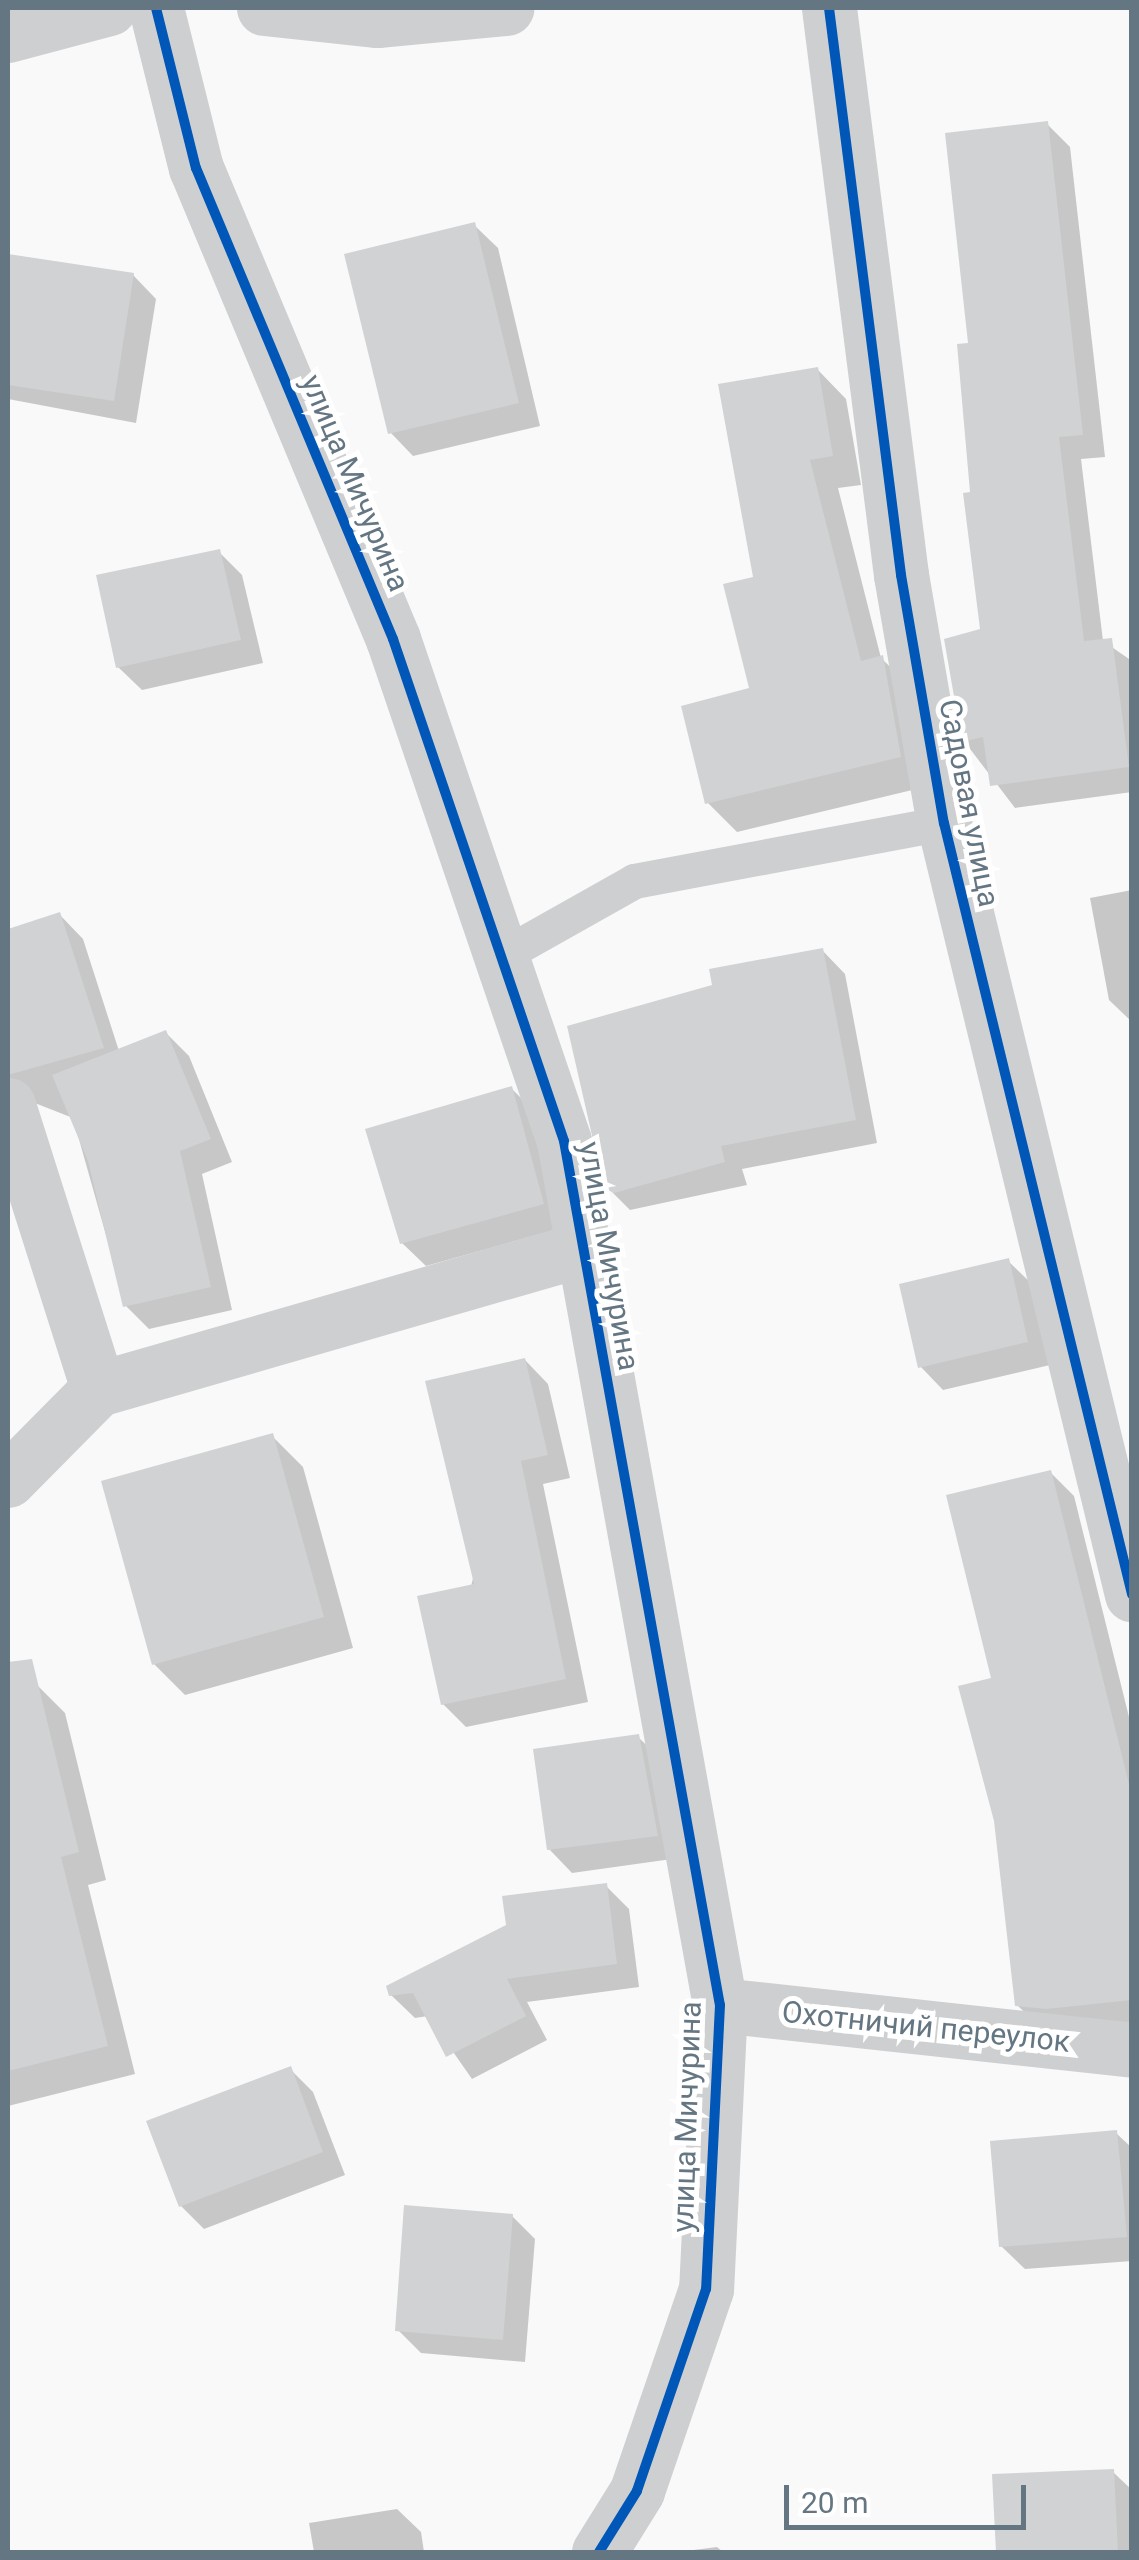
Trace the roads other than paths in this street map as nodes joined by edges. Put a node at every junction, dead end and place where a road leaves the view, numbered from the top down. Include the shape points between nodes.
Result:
1 (109, 8) edge
2 (156, 8) edge
3 (264, 8) edge
4 (506, 8) edge
5 (829, 8) edge
6 (8, 35) edge
7 (944, 823) junction
8 (502, 956) junction
9 (8, 1105) edge
10 (583, 1248) junction
11 (98, 1388) junction
12 (8, 1480) edge
13 (1132, 1594) edge
14 (720, 2005) junction
15 (1132, 2050) edge
16 (599, 2552) edge

1 - 6 street
2 - 8 street, улица Мичурина via 196,168 393,639
3 - 4 street via 377,20
5 - 7 street, Садовая улица via 902,575
7 - 8 lane via 634,882
7 - 13 street, Садовая улица
8 - 10 street, улица Мичурина via 564,1141
9 - 11 street
10 - 11 street
10 - 14 street, улица Мичурина
11 - 12 street
14 - 15 street, Охотничий переулок
14 - 16 street, улица Мичурина via 706,2289 638,2491

